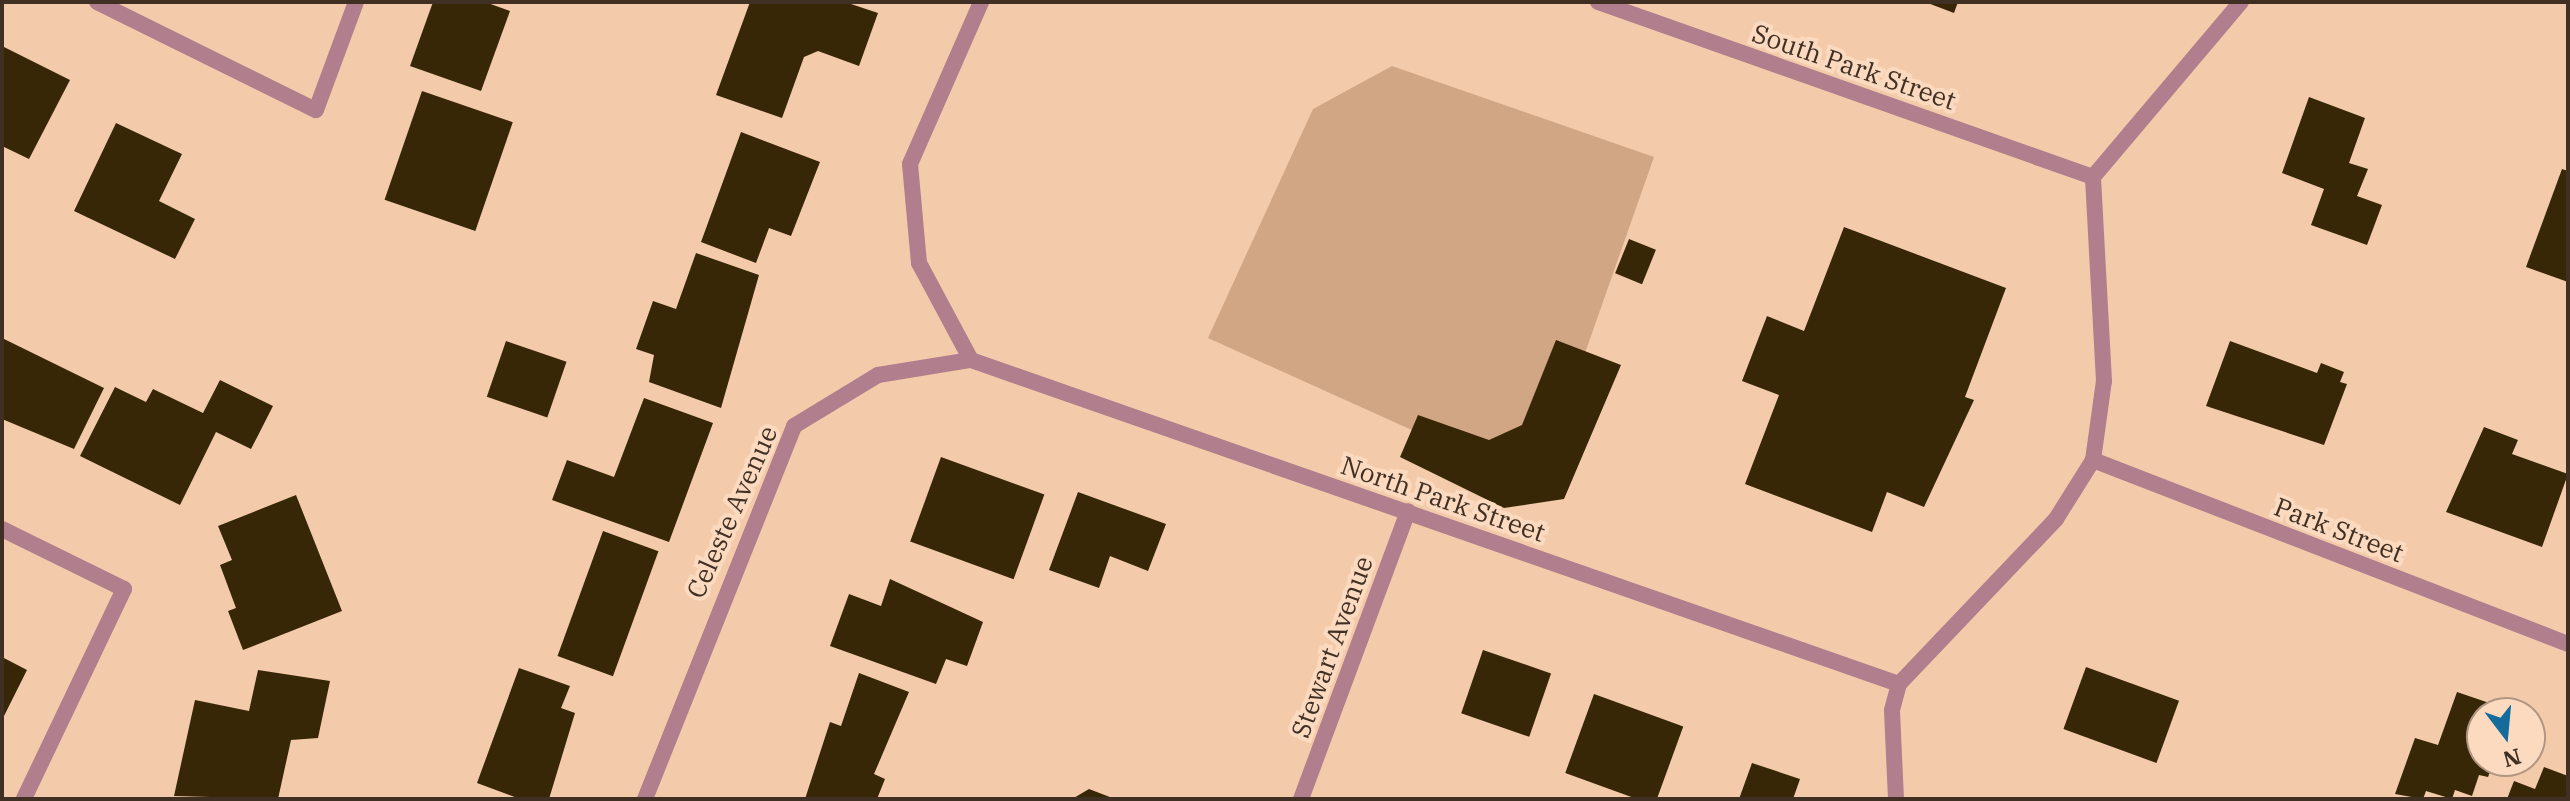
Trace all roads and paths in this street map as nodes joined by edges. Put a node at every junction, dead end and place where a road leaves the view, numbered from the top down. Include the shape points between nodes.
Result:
1 (97, 2) edge
2 (356, 2) edge
3 (981, 2) edge
4 (1598, 2) edge
5 (2241, 2) edge
6 (2093, 177) junction
7 (971, 360) junction
8 (2093, 460) junction
9 (1408, 511) junction
10 (2, 529) edge
11 (2568, 644) edge
12 (1899, 684) junction
13 (24, 799) edge
14 (645, 799) edge
15 (1301, 799) edge
16 (1896, 799) edge

1 - 2 street via 316,110
3 - 7 street via 910,164 919,263
4 - 6 street, South Park Street
5 - 6 street
6 - 8 street via 2104,381
7 - 9 street, North Park Street
7 - 14 street, Celeste Avenue via 878,375 794,426
8 - 11 street, Park Street
8 - 12 street via 2056,519
9 - 12 street, North Park Street
9 - 15 street, Stewart Avenue
10 - 13 street via 124,589
12 - 16 street via 1892,710

